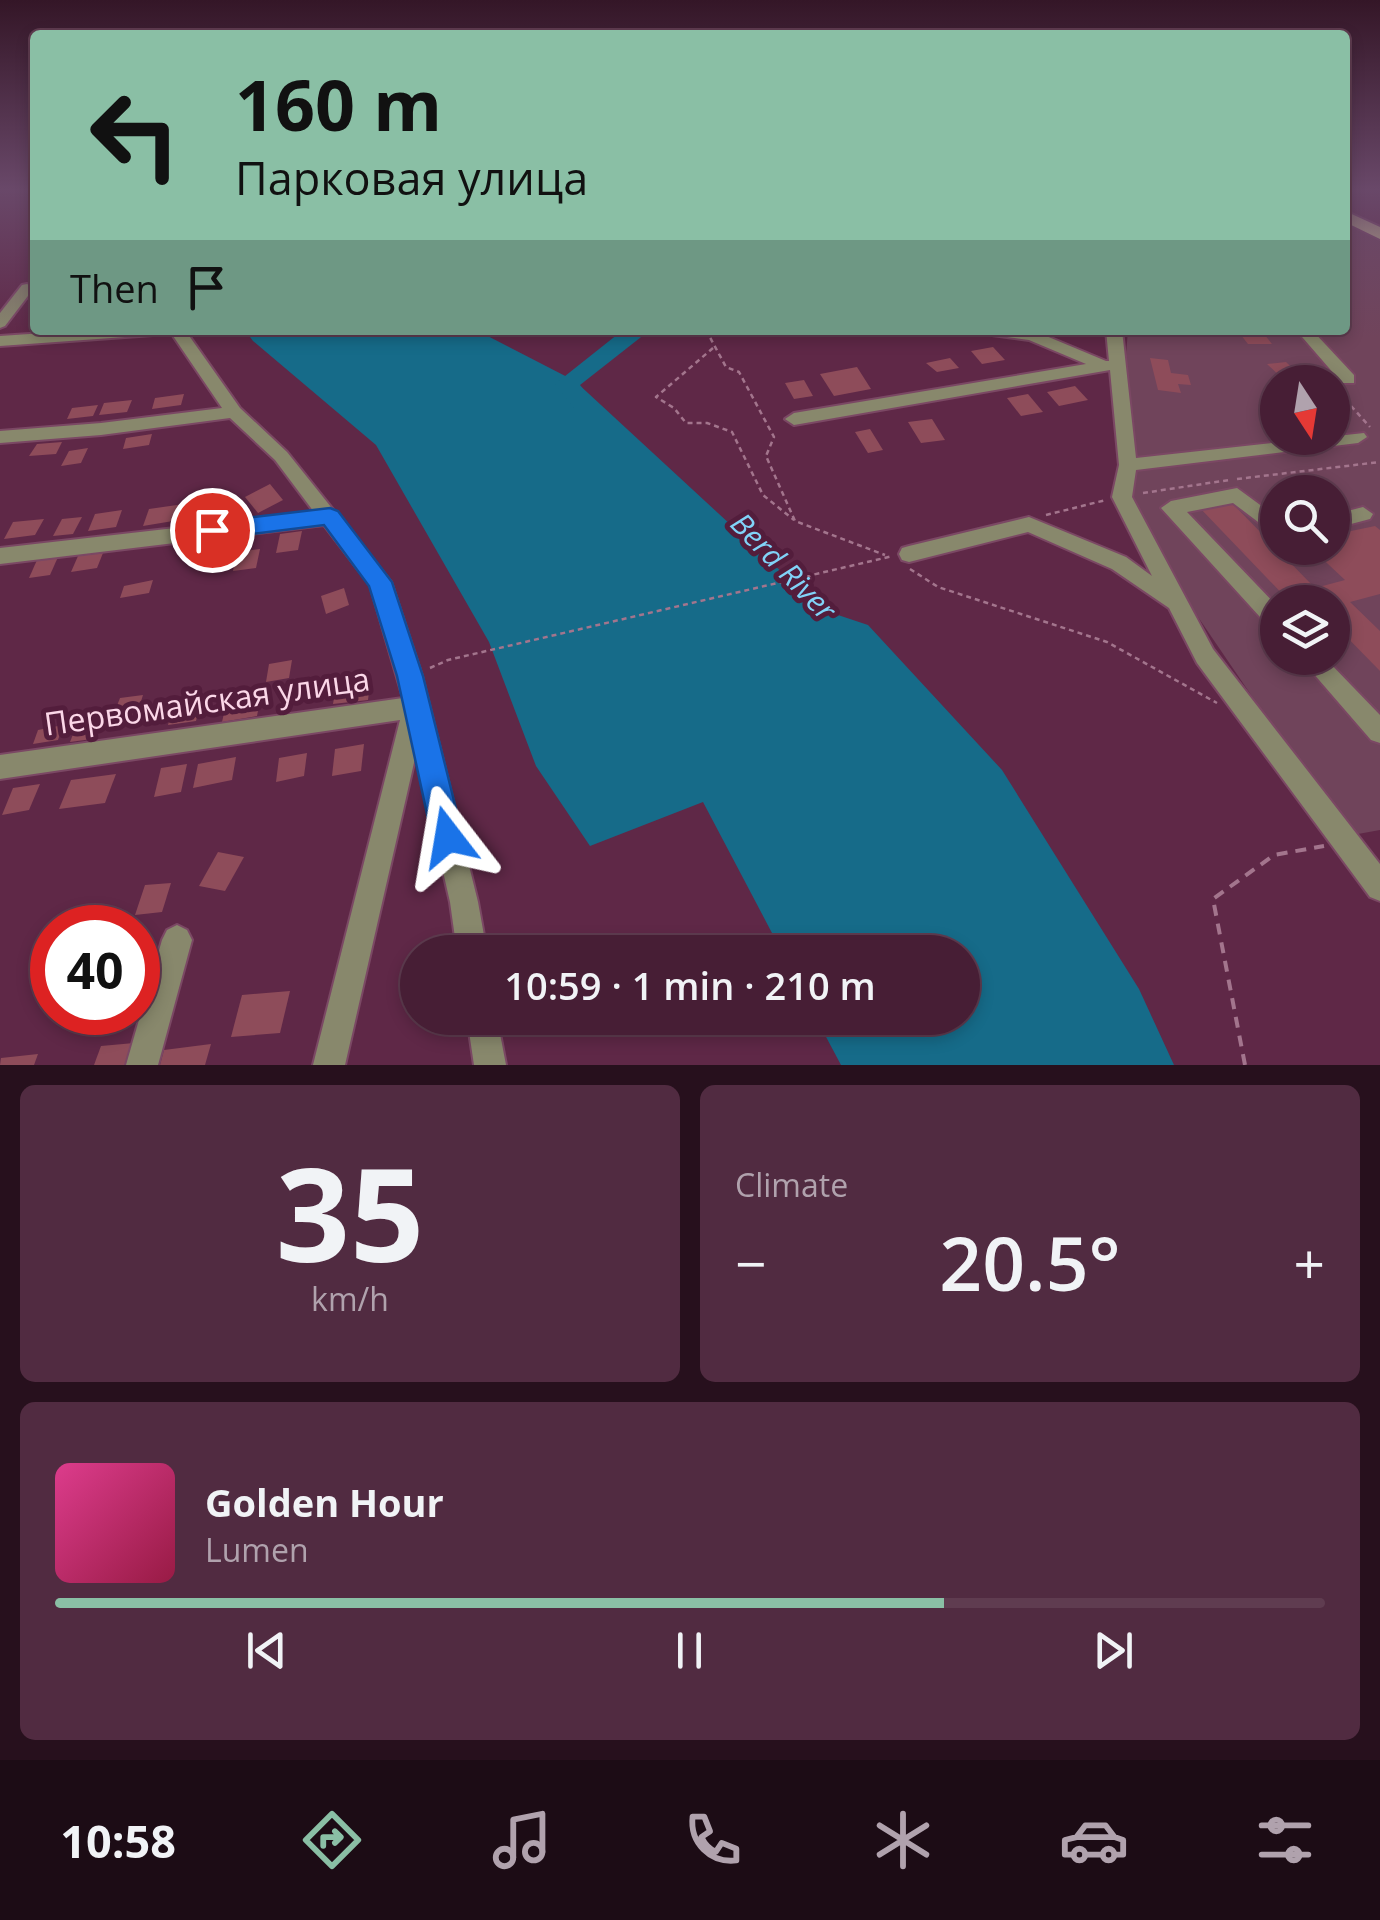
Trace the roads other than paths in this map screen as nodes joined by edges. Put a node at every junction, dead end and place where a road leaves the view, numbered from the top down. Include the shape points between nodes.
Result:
1 (28, 288) dead end
2 (0, 323) edge
3 (83, 335) edge
4 (181, 335) edge
5 (1026, 335) edge
6 (1114, 335) edge
7 (1308, 335) edge
8 (0, 341) edge
9 (1111, 365) junction
10 (1335, 365) edge
11 (234, 412) junction
12 (794, 418) dead end
13 (1364, 432) road end
14 (0, 436) edge
15 (1128, 465) junction
16 (1363, 514) dead end
17 (1260, 515) edge
18 (330, 516) junction
19 (1350, 517) edge
20 (908, 553) road end
21 (0, 556) edge
22 (1260, 603) edge
23 (1176, 604) junction
24 (1326, 675) edge
25 (415, 707) junction
26 (1380, 732) edge
27 (0, 767) edge
28 (1380, 887) edge
29 (469, 935) edge
30 (177, 940) dead end
31 (485, 1035) edge
32 (142, 1065) edge
33 (329, 1065) edge
34 (490, 1065) edge

1 - 2 street
3 - 8 street
4 - 11 street
5 - 9 street
6 - 9 street
7 - 10 street
9 - 12 street
9 - 15 street
11 - 14 street
11 - 18 street
13 - 15 street
15 - 23 street via 1122,496
16 - 19 street
17 - 22 street via 1236,495 1171,508
18 - 21 street
18 - 25 street via 380,582
20 - 23 street via 1029,524 1119,563
23 - 28 street via 1205,656
24 - 26 street
25 - 27 street, Первомайская улица
25 - 29 street
25 - 33 street
30 - 32 street
31 - 34 street

